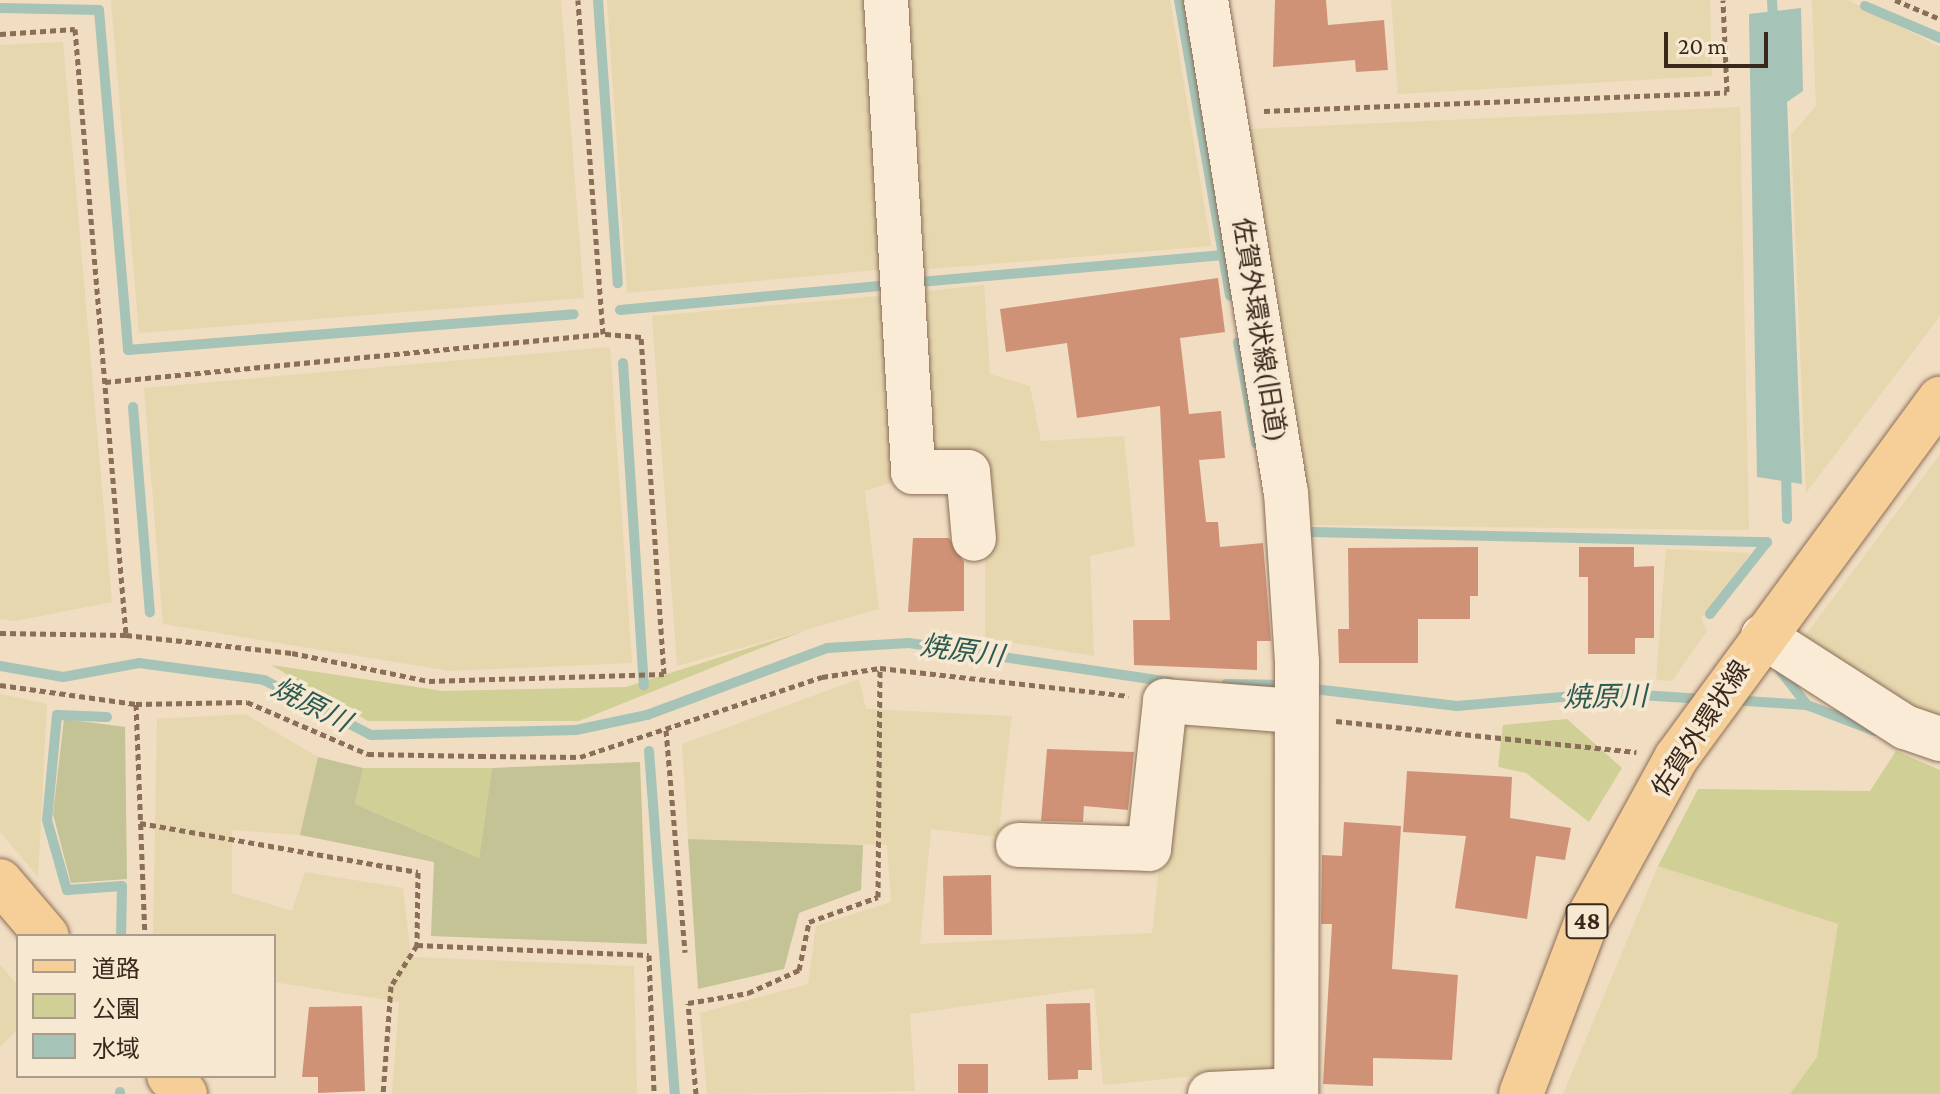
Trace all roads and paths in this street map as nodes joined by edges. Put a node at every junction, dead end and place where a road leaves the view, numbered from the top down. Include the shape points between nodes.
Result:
1 (578, 0) edge
2 (886, 0) edge
3 (1206, 0) edge
4 (1723, 0) edge
5 (1895, 0) edge
6 (1940, 19) edge
7 (0, 34) edge
8 (1224, 113) junction
9 (603, 334) junction
10 (105, 382) junction
11 (1940, 398) edge
12 (974, 539) dead end
13 (0, 633) edge
14 (126, 635) junction
15 (1763, 636) junction
16 (880, 668) junction
17 (0, 685) edge
18 (1165, 701) junction
19 (136, 704) junction
20 (1296, 711) junction
21 (666, 730) junction
22 (1940, 739) edge
23 (1676, 758) junction
24 (140, 823) junction
25 (1018, 845) dead end
26 (0, 881) edge
27 (45, 934) edge
28 (145, 934) edge
29 (417, 945) junction
30 (685, 952) dead end
31 (1296, 1092) edge
32 (383, 1094) edge
33 (654, 1094) edge
34 (696, 1094) edge
35 (1210, 1094) edge
36 (1521, 1094) edge

1 - 9 path
2 - 12 street via 913,472 968,472
3 - 8 street, 佐賀外環状線(旧道)
4 - 8 path via 1727,92
5 - 6 path
7 - 10 path via 75,29
8 - 20 street, 佐賀外環状線(旧道) via 1286,492
9 - 10 path
9 - 14 path via 641,337 664,674 429,681 292,653
10 - 14 path
11 - 15 main road, 佐賀外環状線 / 48
13 - 14 path
15 - 22 street via 1905,727
15 - 23 main road, 佐賀外環状線 / 48
16 - 18 path via 952,671
16 - 21 path via 822,677
16 - 34 path via 878,897 809,922 799,970 748,993 688,1003
17 - 19 path
18 - 20 street
18 - 25 street via 1149,849
19 - 21 path via 247,702 368,754 580,757
19 - 24 path
20 - 23 path via 1360,727 1517,736
20 - 31 street
21 - 30 path
23 - 36 main road, 佐賀外環状線 / 48 via 1587,920
24 - 28 path
24 - 29 path via 418,872
26 - 27 main road
29 - 32 path via 391,986
29 - 33 path via 649,955
31 - 35 street

